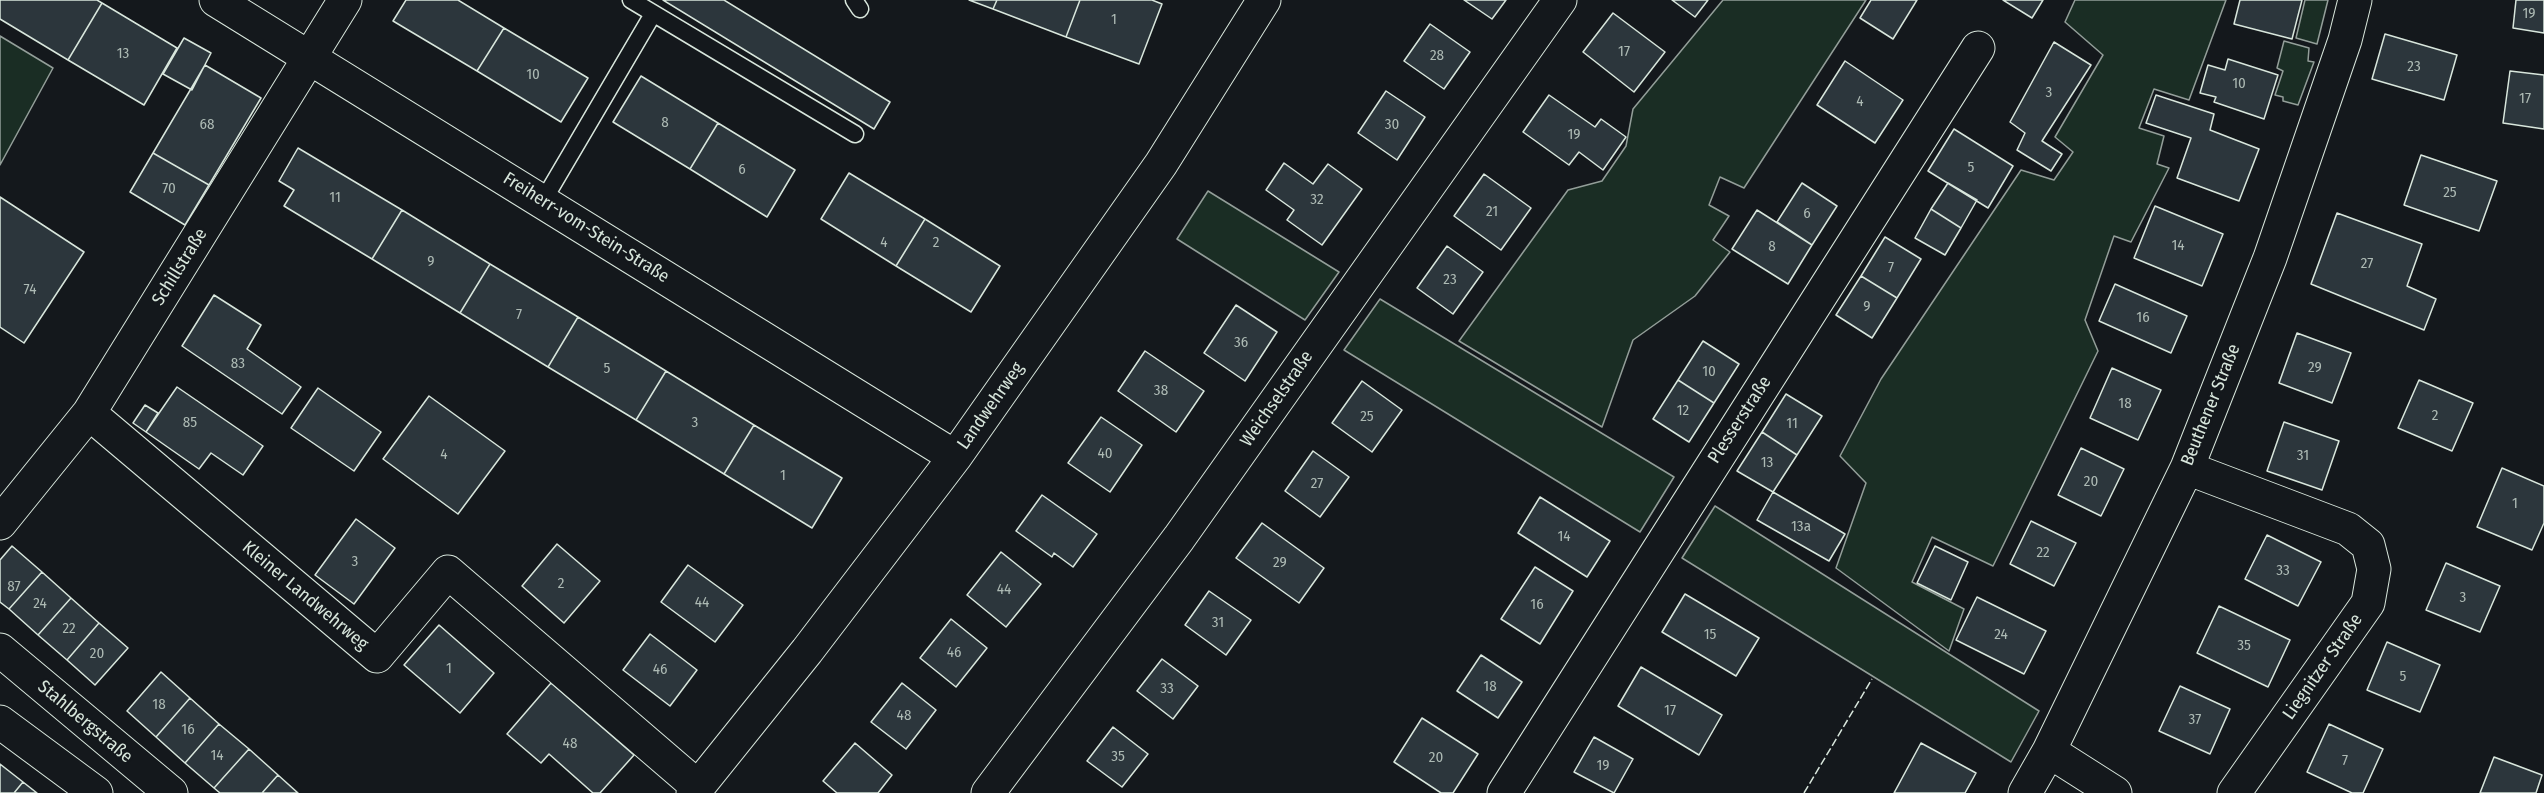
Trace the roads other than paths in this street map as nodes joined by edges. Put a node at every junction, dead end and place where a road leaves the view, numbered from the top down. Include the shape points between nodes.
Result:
1 (216, 0) edge
2 (345, 0) edge
3 (630, 0) edge
4 (1264, 0) edge
5 (1560, 0) edge
6 (2355, 0) edge
7 (653, 14) junction
8 (1978, 48) dead end
9 (310, 57) junction
10 (855, 134) dead end
11 (543, 201) junction
12 (89, 413) junction
13 (955, 457) junction
14 (2187, 468) junction
15 (0, 523) edge
16 (0, 650) edge
17 (0, 722) edge
18 (2049, 750) junction
19 (695, 790) edge
20 (96, 793) edge
21 (171, 793) edge
22 (988, 793) edge
23 (1504, 793) edge
24 (2025, 793) edge
25 (2115, 793) edge
26 (2234, 793) edge

1 - 9 street, Freiherr-vom-Stein-Straße
2 - 9 street, Schillstraße
3 - 7 lane
4 - 13 street, Landwehrweg via 1161,164
5 - 22 street, Weichselstraße via 1179,538
6 - 14 street, Beuthener Straße via 2271,258
7 - 10 lane
7 - 11 lane
8 - 23 street, Plesserstraße
9 - 11 street, Freiherr-vom-Stein-Straße
9 - 12 street, Schillstraße
11 - 13 street, Freiherr-vom-Stein-Straße
12 - 15 street, Schillstraße
12 - 19 street, Kleiner Landwehrweg via 377,656 448,572
13 - 19 street, Landwehrweg
14 - 18 street, Beuthener Straße
14 - 26 street, Liegnitzer Straße via 2348,529 2368,545 2373,569 2368,603
16 - 21 street, Stahlbergstraße
17 - 20 street
18 - 24 street, Beuthener Straße
18 - 25 street

